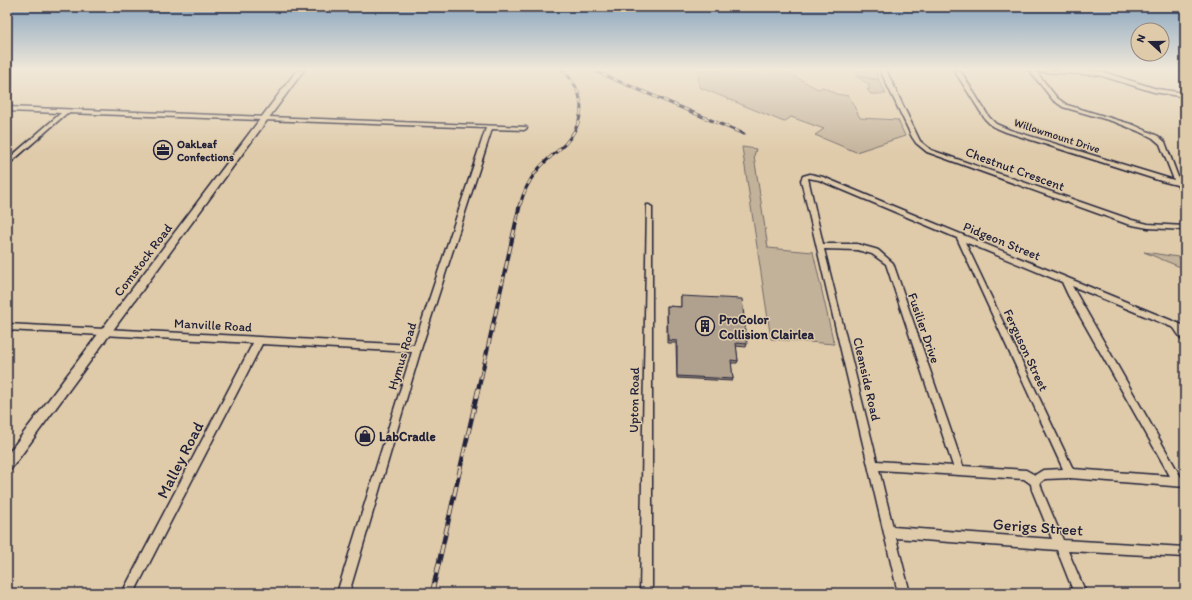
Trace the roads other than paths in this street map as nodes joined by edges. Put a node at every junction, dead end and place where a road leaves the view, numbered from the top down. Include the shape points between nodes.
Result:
1 (280, 98) edge
2 (896, 98) edge
3 (974, 98) edge
4 (1054, 98) edge
5 (7, 109) edge
6 (65, 112) junction
7 (264, 119) junction
8 (489, 127) junction
9 (524, 128) dead end
10 (7, 163) edge
11 (810, 176) joint
12 (1178, 183) junction
13 (1185, 192) edge
14 (649, 207) dead end
15 (1185, 228) edge
16 (960, 237) junction
17 (821, 246) junction
18 (1065, 280) junction
19 (7, 327) edge
20 (1181, 327) edge
21 (105, 332) junction
22 (1185, 338) edge
23 (259, 340) junction
24 (417, 349) junction
25 (873, 464) junction
26 (7, 465) edge
27 (959, 470) junction
28 (1070, 474) junction
29 (1181, 482) edge
30 (1036, 485) junction
31 (889, 532) junction
32 (1059, 544) junction
33 (1185, 552) edge
34 (128, 593) edge
35 (343, 593) edge
36 (646, 593) edge
37 (904, 593) edge
38 (1080, 593) edge

1 - 7 street, Comstock Road
2 - 15 street, Chestnut Crescent via 918,142 929,151 1130,222 1148,226
3 - 12 street, Willowmount Drive via 994,125 1008,131
4 - 12 street via 1065,106 1159,138
5 - 6 street
6 - 7 street
6 - 10 street
7 - 8 street
7 - 21 street, Comstock Road
8 - 9 street
8 - 24 street, Hymus Road
11 - 16 street, Pidgeon Street via 821,178
11 - 17 street, Cleanside Road via 804,180
12 - 13 street
14 - 36 street, Upton Road
16 - 18 street, Pidgeon Street
16 - 28 street, Ferguson Street
17 - 25 street, Cleanside Road
17 - 27 street, Fusilier Drive via 858,247 875,252 889,263
18 - 20 street, Pidgeon Street
18 - 29 street
19 - 21 street, Manville Road
20 - 22 street
21 - 23 street, Manville Road
21 - 26 street, Comstock Road
23 - 24 street, Manville Road
23 - 34 street, Malley Road
24 - 35 street, Hymus Road
25 - 27 street
25 - 31 street, Cleanside Road
27 - 30 street via 1026,475
28 - 29 street
28 - 30 street via 1043,475
30 - 32 street
31 - 32 street, Gerigs Street
31 - 37 street, Cleanside Road
32 - 33 street, Gerigs Street
32 - 38 street

